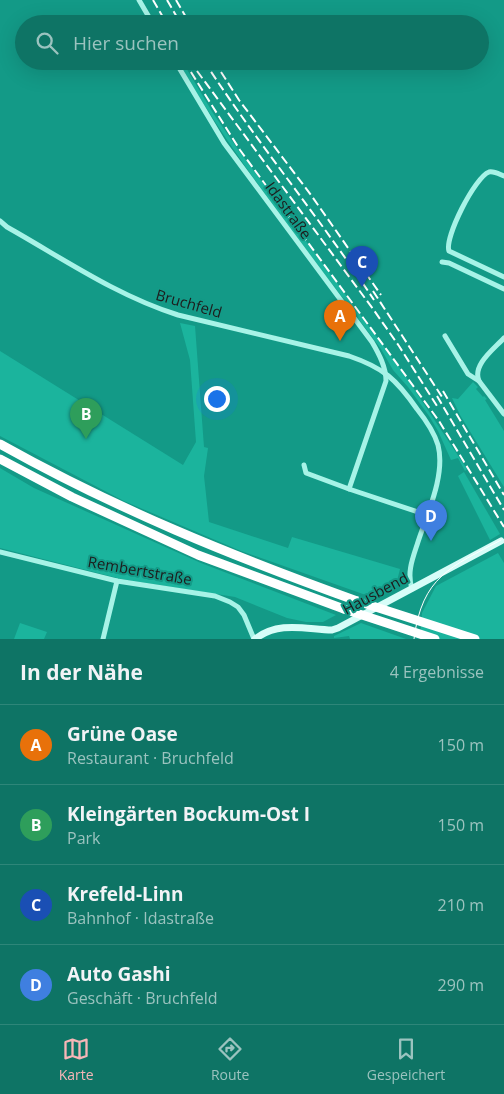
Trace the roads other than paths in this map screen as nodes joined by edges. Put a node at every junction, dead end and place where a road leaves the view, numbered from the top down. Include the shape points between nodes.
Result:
1 (140, 0) edge
2 (148, 15) edge
3 (180, 70) edge
4 (504, 176) edge
5 (0, 222) edge
6 (442, 262) dead end
7 (504, 277) edge
8 (504, 289) edge
9 (445, 336) dead end
10 (504, 338) edge
11 (386, 373) junction
12 (479, 381) junction
13 (504, 413) edge
14 (0, 444) edge
15 (0, 459) edge
16 (304, 465) dead end
17 (349, 489) junction
18 (427, 515) junction
19 (502, 541) dead end
20 (0, 552) edge
21 (117, 581) junction
22 (412, 589) junction
23 (104, 639) edge
24 (255, 639) edge
25 (435, 639) edge
26 (475, 639) edge

1 - 2 street
3 - 11 street, Idastraße via 224,143 372,342
4 - 7 street via 490,172 480,180 456,221 447,249
5 - 11 street, Bruchfeld via 97,279 156,307 349,356
6 - 8 street
9 - 12 street via 468,374
10 - 12 street via 480,365 477,371
11 - 17 street
11 - 18 street, Bruchfeld via 422,415 437,444 440,462 438,481
12 - 13 street
14 - 26 highway, bridge via 117,505 195,540 357,601
15 - 25 highway, bridge via 72,497 225,566
16 - 17 street via 306,472
17 - 18 street
18 - 22 street, Bruchfeld via 411,563 409,579
19 - 22 main road, Hausbend
20 - 21 street, Rembertstraße
21 - 23 street
21 - 24 street, Rembertstraße via 215,596 230,602 244,615
22 - 24 main road, Hausbend via 332,630 280,627

